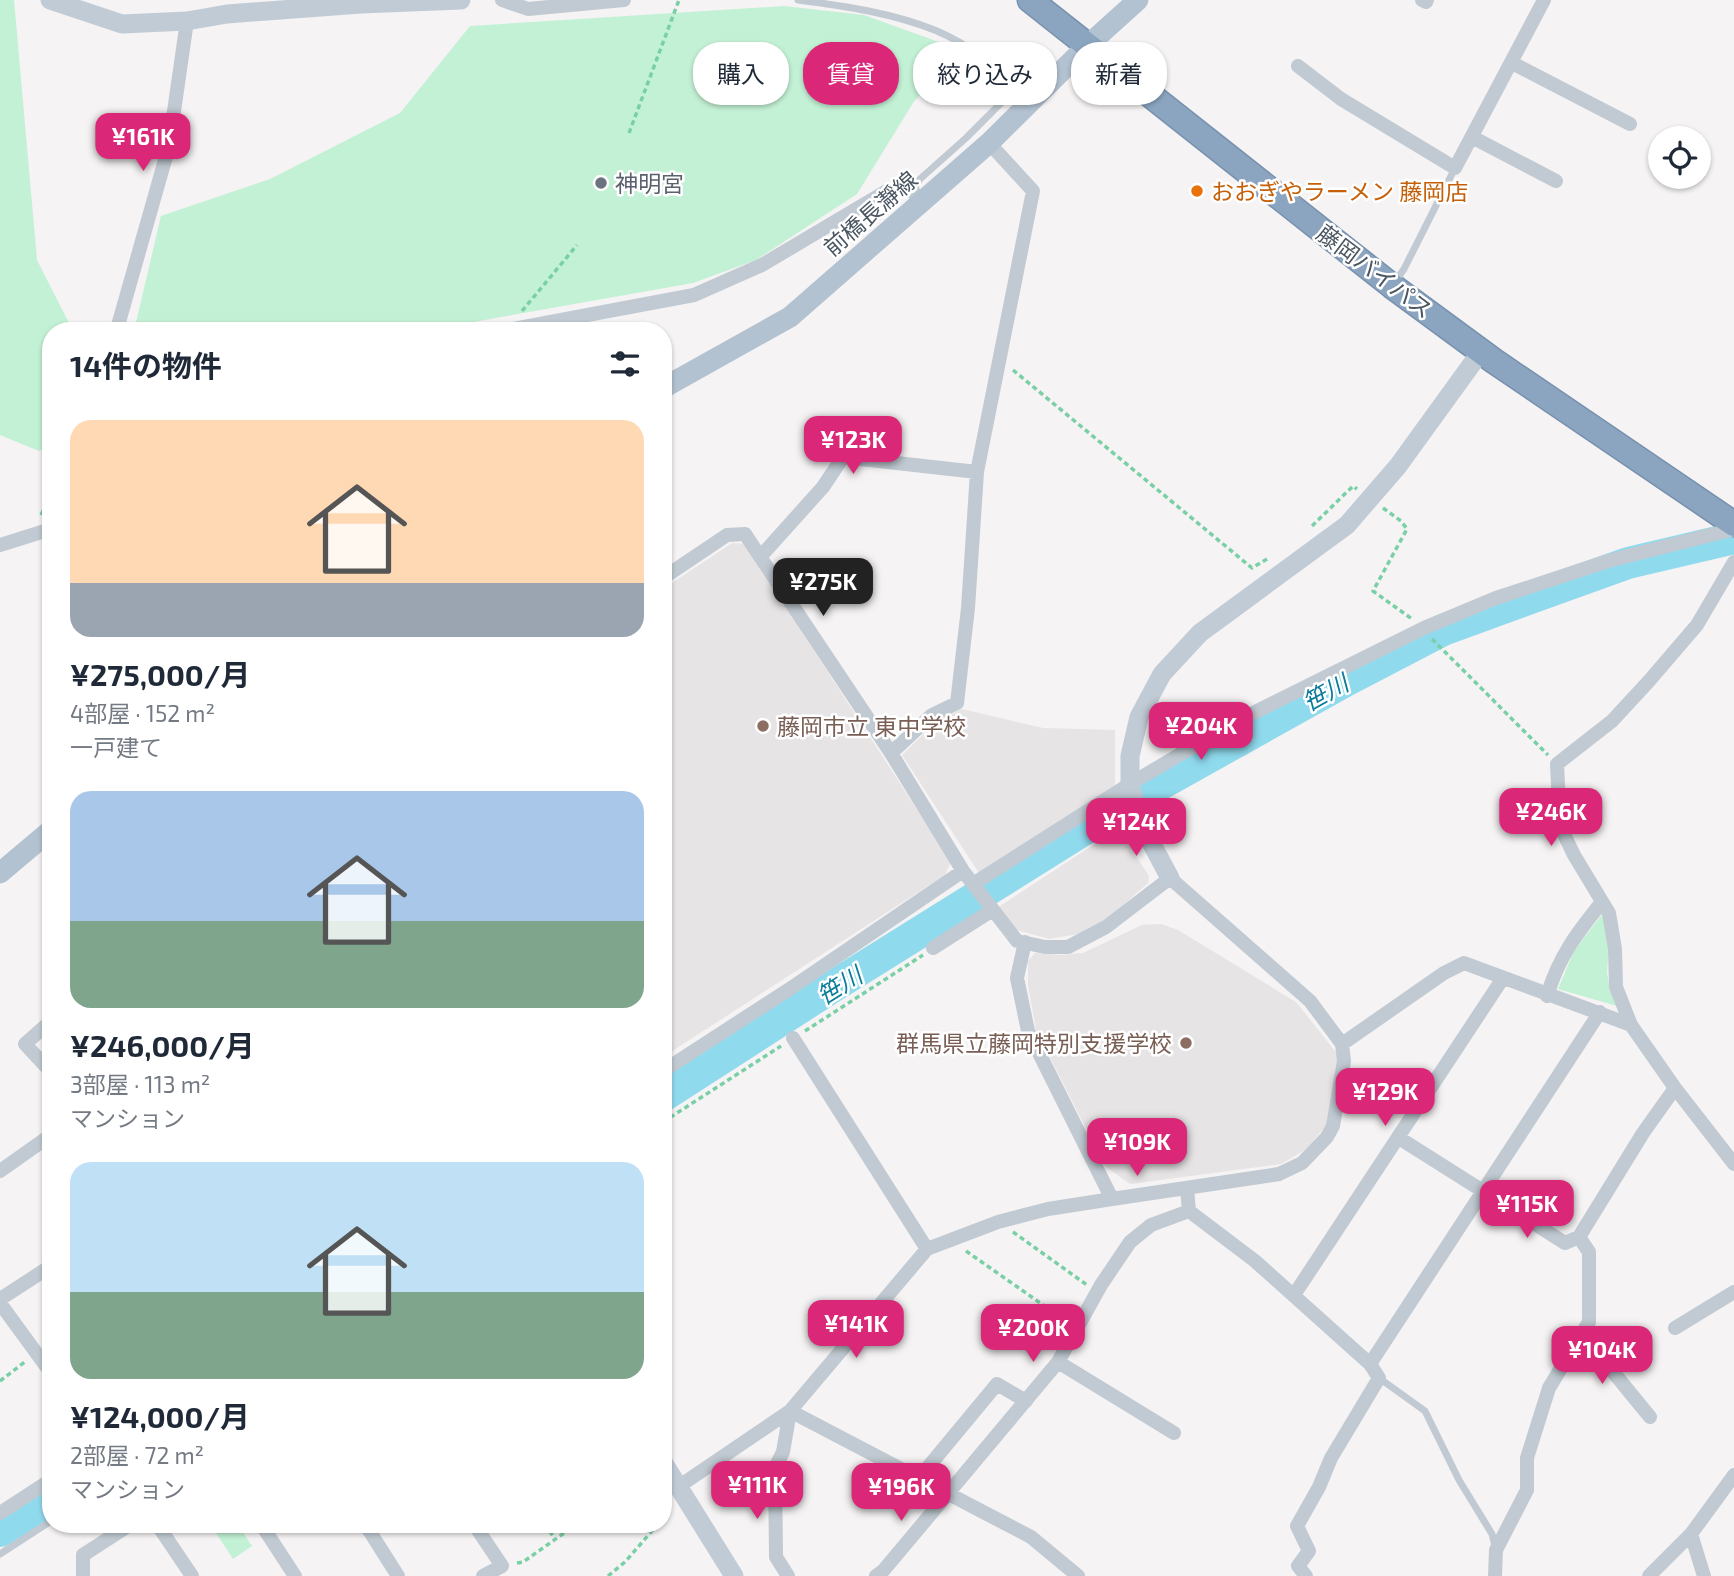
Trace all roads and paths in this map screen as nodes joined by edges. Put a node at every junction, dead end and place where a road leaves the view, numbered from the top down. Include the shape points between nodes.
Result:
1 (50, 0) edge
2 (461, 0) edge
3 (502, 0) edge
4 (624, 0) edge
5 (679, 0) edge
6 (798, 0) edge
7 (1030, 0) edge
8 (1138, 0) edge
9 (1544, 0) edge
10 (227, 7) edge
11 (187, 21) junction
12 (957, 42) edge
13 (1082, 42) edge
14 (1091, 42) edge
15 (1071, 62) edge
16 (1512, 63) junction
17 (1298, 66) dead end
18 (999, 105) edge
19 (1162, 105) edge
20 (1630, 124) dead end
21 (629, 133) dead end
22 (1472, 137) junction
23 (989, 143) junction
24 (1455, 168) junction
25 (1556, 181) dead end
26 (918, 196) junction
27 (577, 245) dead end
28 (1392, 286) junction
29 (119, 322) edge
30 (512, 322) edge
31 (548, 322) edge
32 (1482, 351) junction
33 (998, 358) junction
34 (672, 383) edge
35 (976, 472) junction
36 (1370, 498) junction
37 (1734, 527) edge
38 (42, 532) edge
39 (1305, 533) dead end
40 (0, 545) edge
41 (1274, 555) dead end
42 (761, 556) junction
43 (1734, 562) edge
44 (672, 572) edge
45 (1424, 628) junction
46 (1437, 645) dead end
47 (891, 753) junction
48 (1557, 764) junction
49 (1130, 784) junction
50 (42, 838) edge
51 (963, 871) junction
52 (0, 873) edge
53 (1170, 878) junction
54 (973, 884) junction
55 (1602, 902) junction
56 (992, 911) junction
57 (1024, 942) junction
58 (933, 948) dead end
59 (1503, 978) junction
60 (1548, 996) junction
61 (1601, 1012) junction
62 (1631, 1025) junction
63 (42, 1029) edge
64 (793, 1038) dead end
65 (1342, 1044) junction
66 (42, 1062) edge
67 (672, 1065) edge
68 (1675, 1088) junction
69 (1399, 1138) junction
70 (42, 1141) edge
71 (1734, 1164) edge
72 (0, 1171) edge
73 (1187, 1189) junction
74 (1482, 1191) junction
75 (1112, 1199) junction
76 (1189, 1212) junction
77 (998, 1222) junction
78 (1578, 1237) junction
79 (952, 1241) junction
80 (927, 1249) junction
81 (42, 1272) edge
82 (1097, 1292) junction
83 (1734, 1292) edge
84 (1294, 1295) junction
85 (0, 1301) edge
86 (1077, 1328) junction
87 (1675, 1328) dead end
88 (1582, 1334) junction
89 (36, 1353) junction
90 (42, 1361) edge
91 (1058, 1362) junction
92 (1370, 1364) junction
93 (1379, 1378) junction
94 (0, 1381) edge
95 (1026, 1401) junction
96 (790, 1411) junction
97 (1650, 1418) dead end
98 (1174, 1433) dead end
99 (1734, 1475) edge
100 (672, 1477) edge
101 (919, 1478) junction
102 (42, 1486) edge
103 (678, 1487) junction
104 (948, 1495) junction
105 (0, 1513) edge
106 (42, 1527) edge
107 (117, 1533) edge
108 (163, 1533) edge
109 (267, 1533) edge
110 (371, 1533) edge
111 (480, 1533) edge
112 (551, 1533) edge
113 (564, 1533) edge
114 (650, 1533) edge
115 (1691, 1534) junction
116 (555, 1539) junction
117 (1496, 1550) junction
118 (0, 1554) edge
119 (502, 1566) junction
120 (83, 1576) edge
121 (192, 1576) edge
122 (295, 1576) edge
123 (398, 1576) edge
124 (483, 1576) edge
125 (608, 1576) edge
126 (734, 1576) edge
127 (788, 1576) edge
128 (876, 1576) edge
129 (1078, 1576) edge
130 (1306, 1576) edge
131 (1495, 1576) edge
132 (1649, 1576) edge
133 (1704, 1576) edge

1 - 11 street via 122,24
2 - 10 street
3 - 4 street via 528,9
5 - 21 path
6 - 12 lane via 883,14
7 - 13 highway, 藤岡バイパス
8 - 14 main road, 前橋長瀞線
9 - 16 street
10 - 11 street
11 - 29 street via 169,146
15 - 23 main road, 前橋長瀞線
16 - 20 street
16 - 22 street
17 - 24 street via 1341,99
18 - 26 lane via 920,179
19 - 28 highway, 藤岡バイパス
22 - 24 street
22 - 25 street
23 - 26 main road, 前橋長瀞線
23 - 33 street via 1033,191
24 - 28 lane
26 - 31 street via 907,188 885,192 762,265 694,295
26 - 34 main road, 前橋長瀞線 via 790,317
27 - 30 path
28 - 32 highway, 藤岡バイパス
32 - 36 street
32 - 37 highway, 藤岡バイパス
33 - 35 street
33 - 41 path via 1252,568
35 - 42 street via 843,457 823,487
35 - 47 street via 957,702 932,715
36 - 39 path via 1353,486
36 - 45 path via 1407,529 1373,591
36 - 49 street via 1347,525 1199,633 1162,674 1139,717 1130,756
37 - 45 street via 1608,561 1496,598
38 - 40 street
42 - 44 street via 745,534 727,535
42 - 47 street
43 - 48 street via 1697,625 1649,681 1612,721
45 - 49 street via 1233,723
46 - 48 path
47 - 51 street
48 - 55 street via 1560,826
49 - 53 street via 1138,818
49 - 54 street
50 - 52 main road
51 - 54 street
51 - 67 street
53 - 57 street via 1088,939 1068,947
53 - 65 street via 1310,1001
54 - 56 street
55 - 60 street via 1555,969
55 - 62 street via 1609,913 1615,949 1616,987
56 - 57 street via 1017,941
56 - 58 street
57 - 75 street via 1017,978 1028,1031
59 - 60 street
59 - 65 street via 1464,963
59 - 69 street
60 - 61 street
61 - 62 street
61 - 74 street
62 - 68 street
63 - 66 street via 25,1044
64 - 80 street
65 - 73 street via 1344,1061 1333,1126 1302,1163 1279,1174
68 - 71 street
68 - 78 street
69 - 74 street
69 - 84 street
70 - 72 street
73 - 75 street
73 - 76 street
74 - 78 street via 1565,1243
74 - 92 street
75 - 77 street
76 - 82 street via 1151,1225 1130,1242
76 - 84 street
77 - 79 street
77 - 82 path
78 - 88 street via 1589,1252 1589,1322
79 - 80 street
79 - 86 path
80 - 96 street
81 - 85 street
82 - 86 street
83 - 87 street
84 - 92 street
85 - 89 street
86 - 91 street
88 - 97 street
88 - 117 street via 1549,1388 1527,1458 1527,1490
89 - 90 street
89 - 94 path
91 - 95 street
91 - 98 street
92 - 93 street
93 - 117 lane via 1425,1412 1492,1534
93 - 130 street via 1297,1526 1309,1551 1298,1566
95 - 101 street via 997,1384
95 - 104 street
96 - 101 street
96 - 103 street
96 - 127 street via 783,1452 775,1468 776,1557
99 - 115 street
100 - 103 street
101 - 104 street
102 - 105 street
103 - 126 street
104 - 128 street
104 - 129 street via 1031,1537
106 - 118 lane
107 - 120 street via 83,1555
108 - 121 street
109 - 122 street
110 - 123 street
111 - 119 street
112 - 116 path
113 - 116 path
114 - 125 path
115 - 132 street
115 - 133 street
116 - 119 path via 523,1562
117 - 131 street
119 - 124 street

